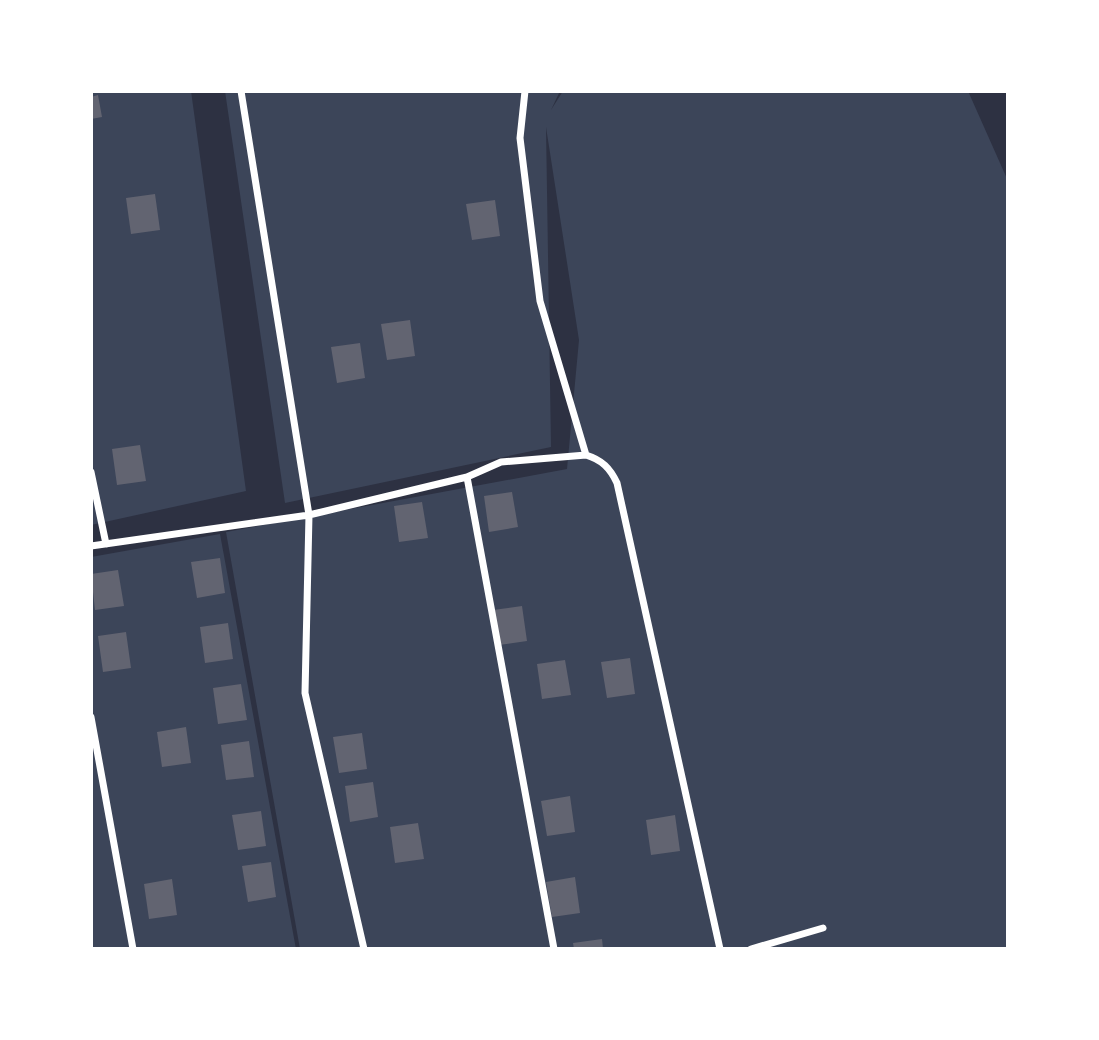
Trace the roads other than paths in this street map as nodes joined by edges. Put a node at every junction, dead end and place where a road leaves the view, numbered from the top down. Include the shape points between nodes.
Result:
1 (241, 91) edge
2 (525, 91) edge
3 (586, 455) junction
4 (91, 472) edge
5 (467, 477) junction
6 (309, 515) junction
7 (106, 544) junction
8 (91, 546) edge
9 (91, 717) edge
10 (823, 928) dead end
11 (134, 949) edge
12 (364, 949) edge
13 (554, 949) edge
14 (720, 949) edge
15 (751, 949) edge

1 - 6 street
2 - 3 street via 520,138 540,301
3 - 5 street via 501,462
3 - 14 street via 606,465 617,483
4 - 7 street
5 - 6 street
5 - 13 street
6 - 7 street
6 - 12 street via 305,693
7 - 8 street
9 - 11 street
10 - 15 street

